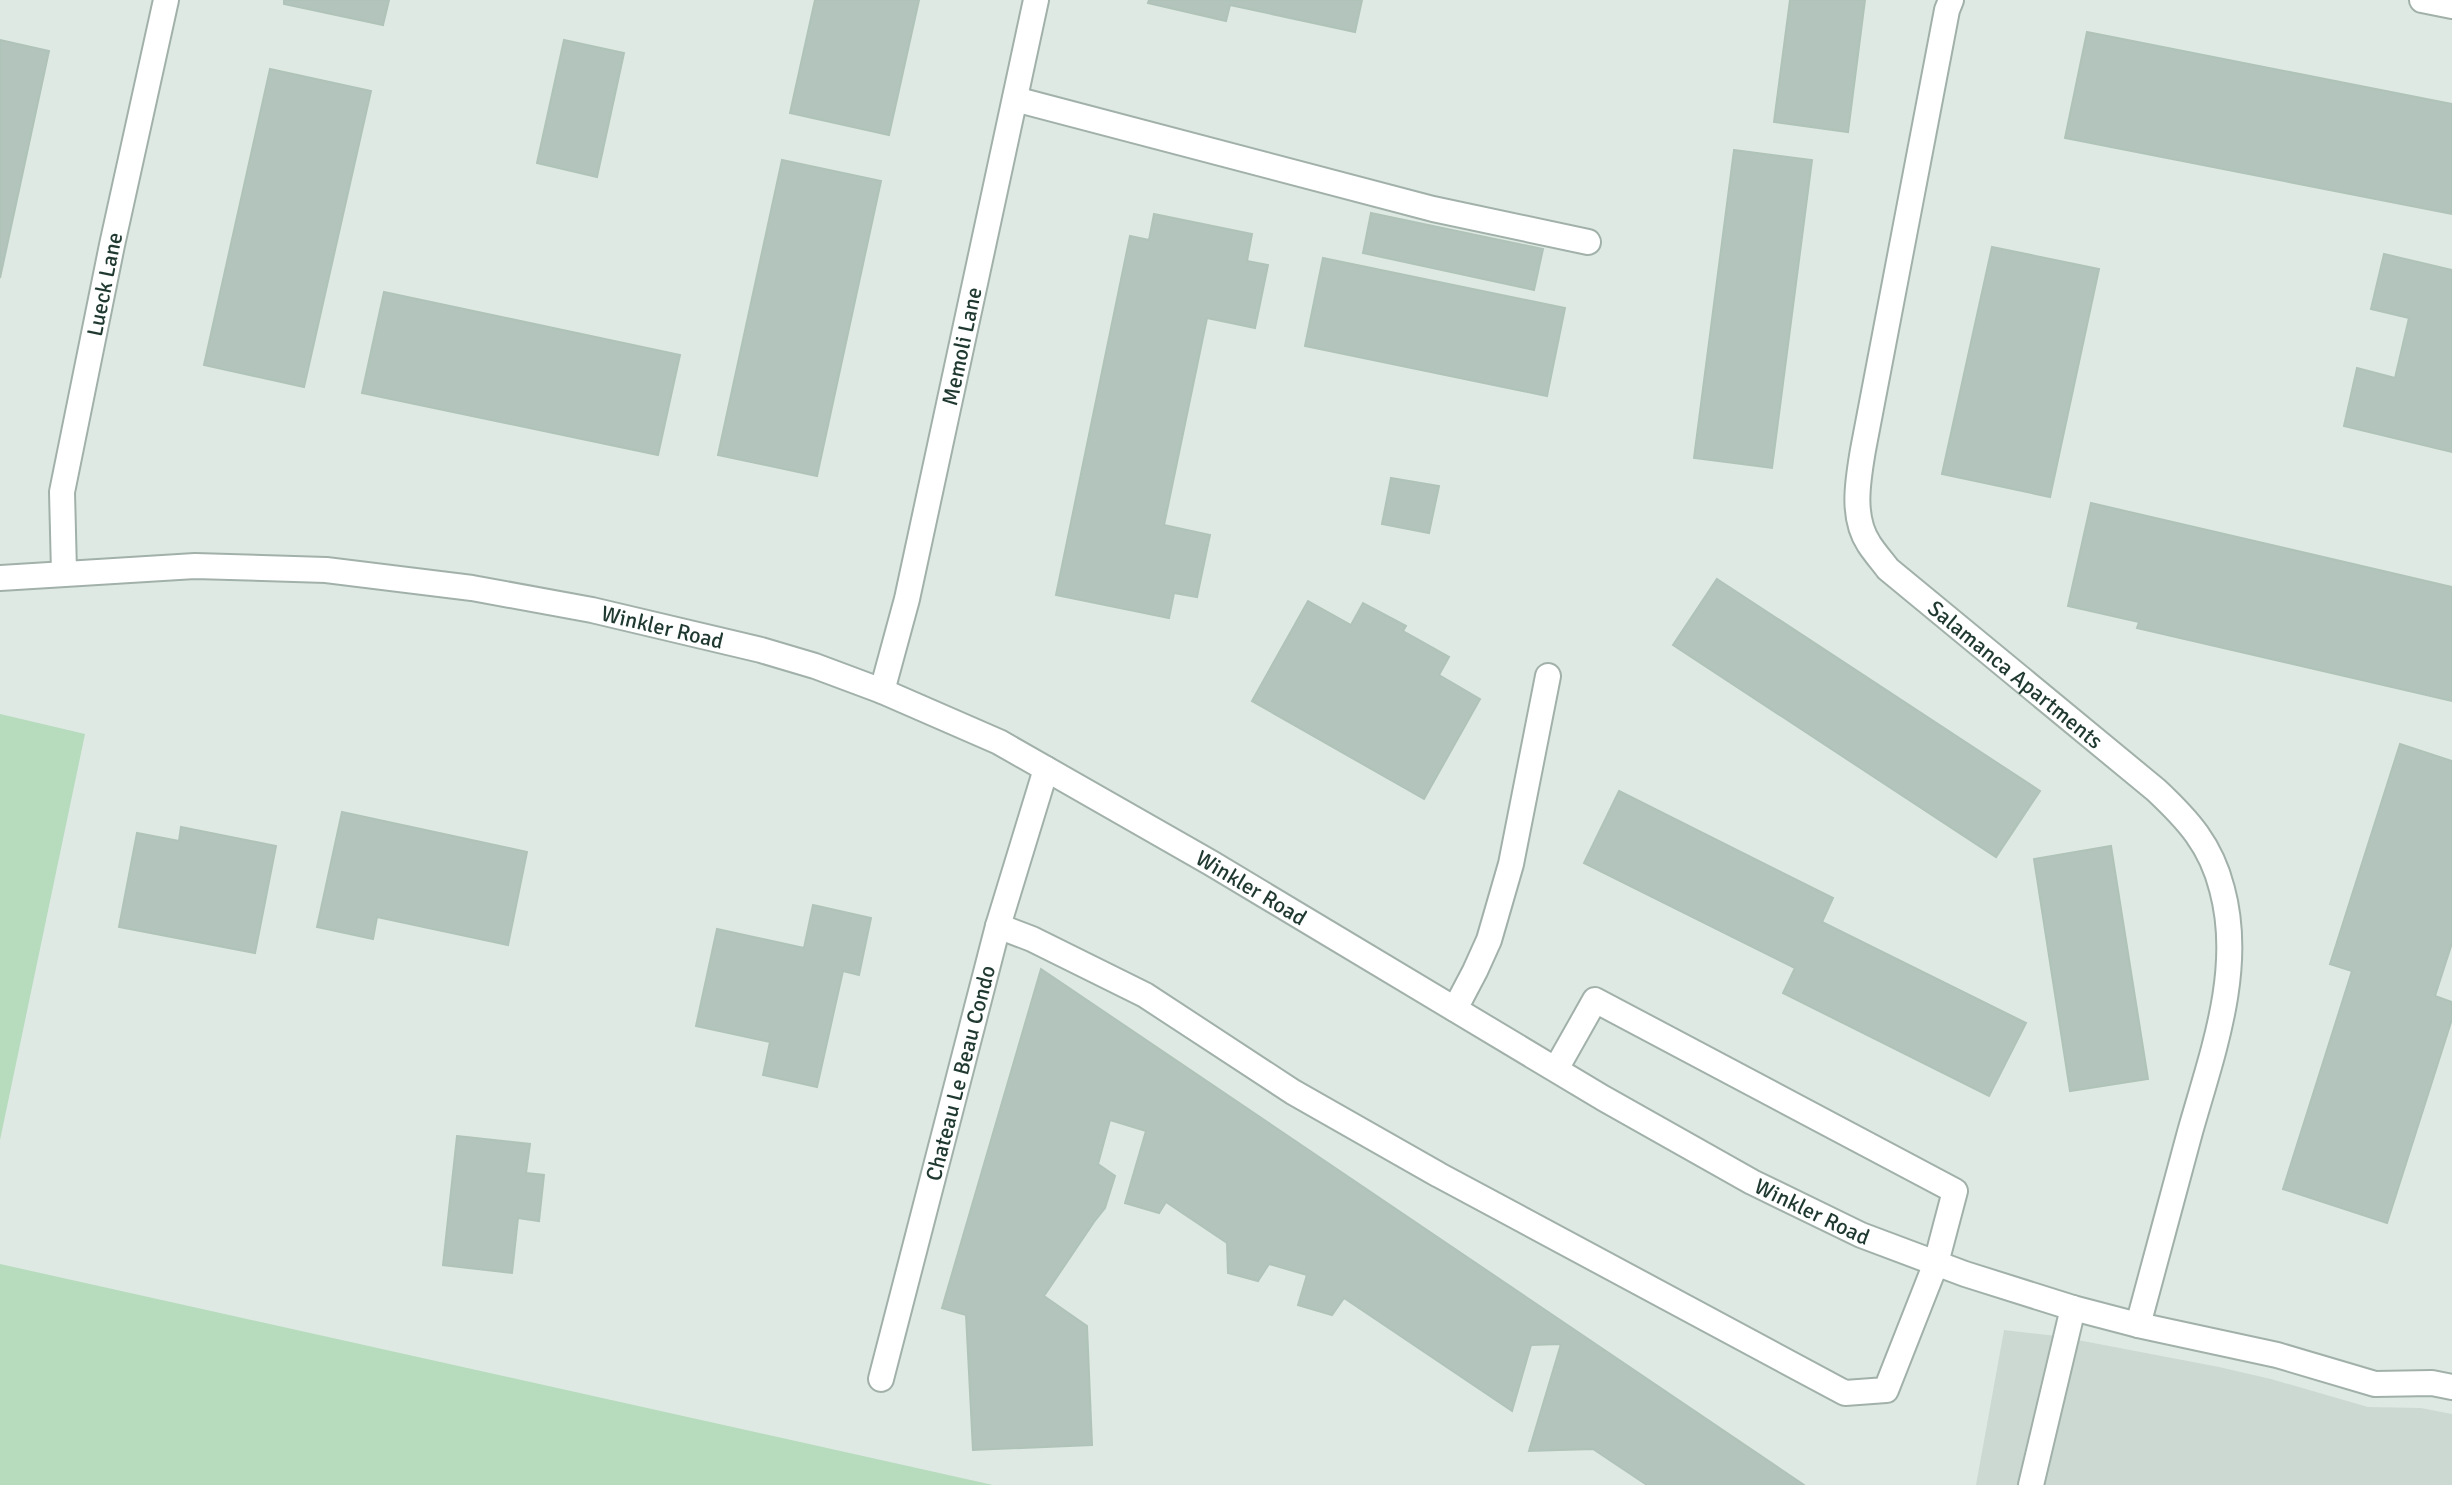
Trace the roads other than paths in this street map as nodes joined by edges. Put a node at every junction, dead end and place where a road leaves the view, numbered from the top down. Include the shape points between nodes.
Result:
1 (166, 0) edge
2 (1036, 0) edge
3 (1951, 0) edge
4 (2422, 0) edge
5 (2452, 6) edge
6 (1015, 99) junction
7 (1588, 242) dead end
8 (64, 572) junction
9 (0, 578) edge
10 (1548, 676) dead end
11 (882, 691) junction
12 (1046, 769) junction
13 (998, 926) junction
14 (1455, 1009) junction
15 (1556, 1069) junction
16 (1936, 1263) junction
17 (2073, 1308) junction
18 (2138, 1325) junction
19 (881, 1379) dead end
20 (2452, 1387) edge
21 (2031, 1485) edge

1 - 8 street, Lueck Lane via 62,492
2 - 6 street, Memoli Lane
3 - 18 street, Salamanca Apartments via 1863,450 1858,511 1867,541 1888,569 2188,821 2207,849 2222,888 2230,964 2220,1024
4 - 5 street
6 - 7 street via 1433,209
6 - 11 street, Memoli Lane via 907,599
8 - 9 street, Winkler Road
8 - 11 street, Winkler Road via 195,566 312,570 472,588 761,650
10 - 14 street via 1511,864 1489,940
11 - 12 street, Winkler Road via 999,742
12 - 13 street, Chateau Le Beau Condo
12 - 14 street, Winkler Road
13 - 16 street via 1145,995 1293,1092 1412,1160 1845,1393 1886,1390
13 - 19 street, Chateau Le Beau Condo
14 - 15 street, Winkler Road
15 - 16 street, Winkler Road via 1752,1182 1861,1235
15 - 16 street via 1595,1000 1955,1191
16 - 17 street, Winkler Road
17 - 18 street, Winkler Road
17 - 21 street
18 - 20 street, Winkler Road via 2277,1355 2375,1384

